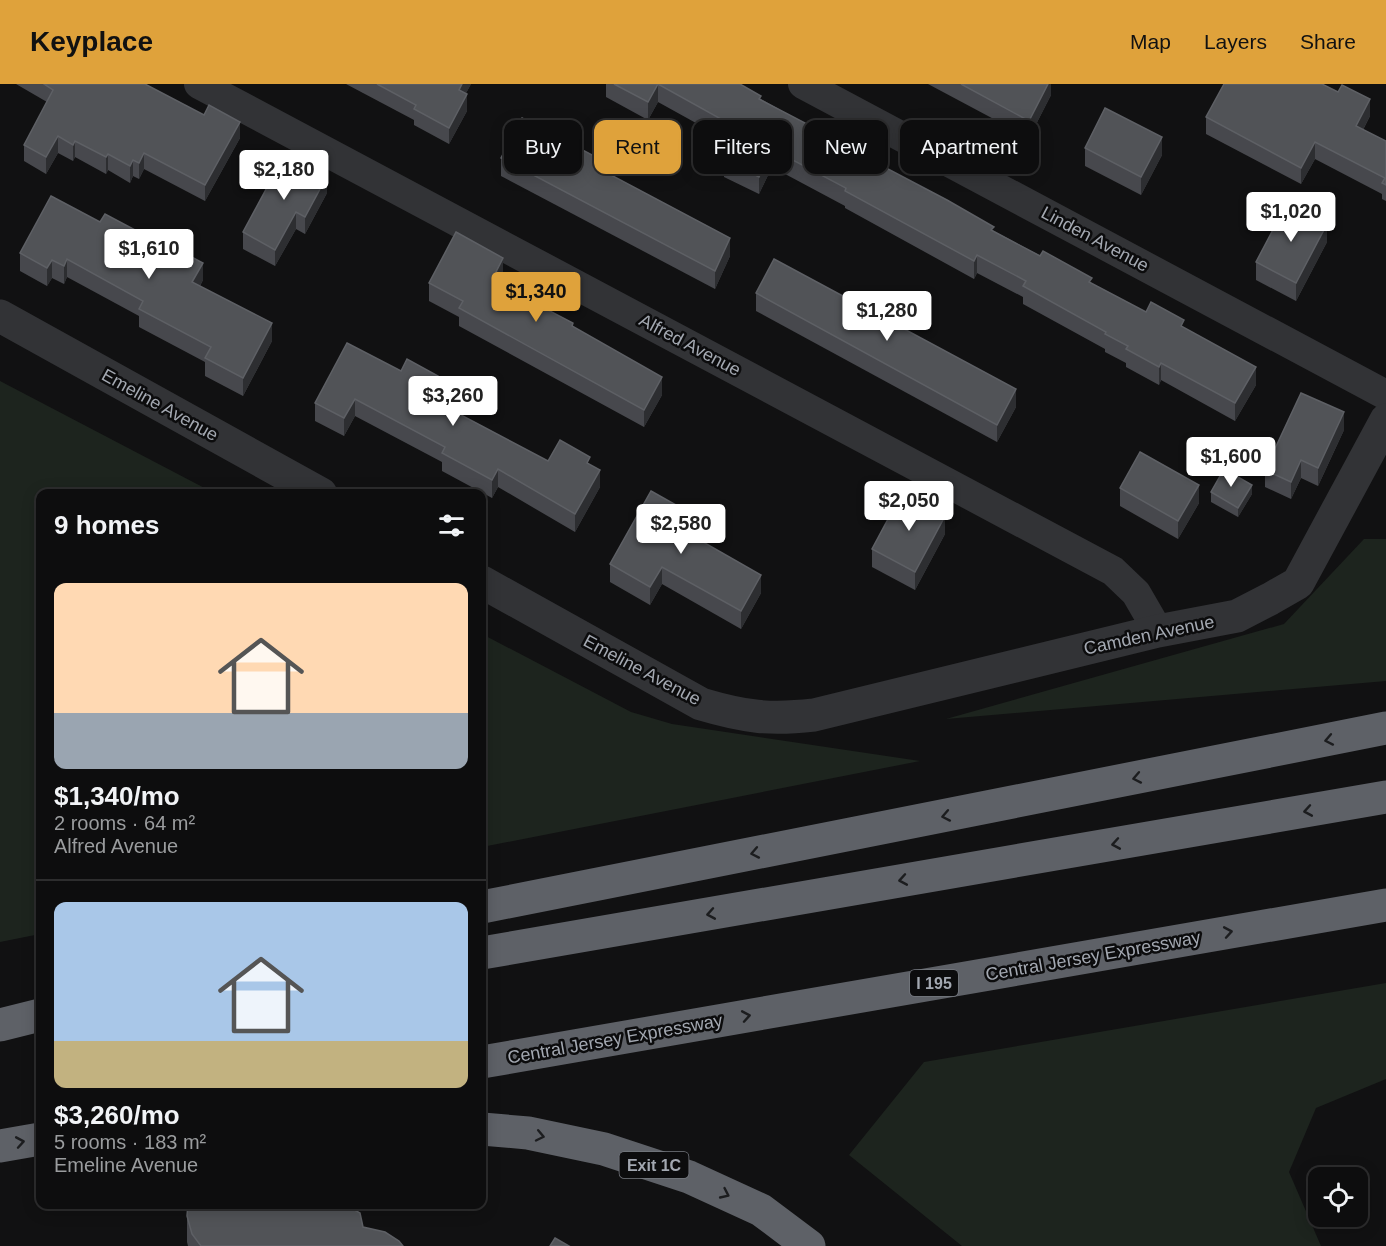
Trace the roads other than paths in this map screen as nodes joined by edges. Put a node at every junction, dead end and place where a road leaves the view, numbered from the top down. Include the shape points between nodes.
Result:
1 (199, 84) edge
2 (803, 84) edge
3 (0, 316) edge
4 (1386, 395) edge
5 (1386, 420) edge
6 (312, 489) edge
7 (486, 584) edge
8 (1158, 631) junction
9 (814, 715) joint
10 (1386, 728) edge
11 (1386, 797) edge
12 (1386, 905) edge
13 (486, 906) edge
14 (486, 952) edge
15 (36, 1016) edge
16 (0, 1025) edge
17 (36, 1030) edge
18 (0, 1036) edge
19 (486, 1061) edge
20 (486, 1129) edge
21 (36, 1140) edge
22 (0, 1146) edge
23 (36, 1162) edge
24 (0, 1167) edge
25 (809, 1246) edge

1 - 8 street, Alfred Avenue via 1113,571 1136,593
2 - 4 street, Linden Avenue
3 - 6 street, Emeline Avenue
5 - 8 street, Camden Avenue via 1298,583 1237,616
7 - 9 street, Emeline Avenue via 701,704 738,715 779,719
8 - 9 street, Camden Avenue
10 -> 13 highway
11 -> 14 highway
19 -> 12 highway, Central Jersey Expressway / I 195
15 - 16 highway
17 - 18 highway
20 -> 25 highway, Exit 1C via 528,1133 604,1149 689,1177 761,1210
22 -> 21 highway
23 - 24 highway

